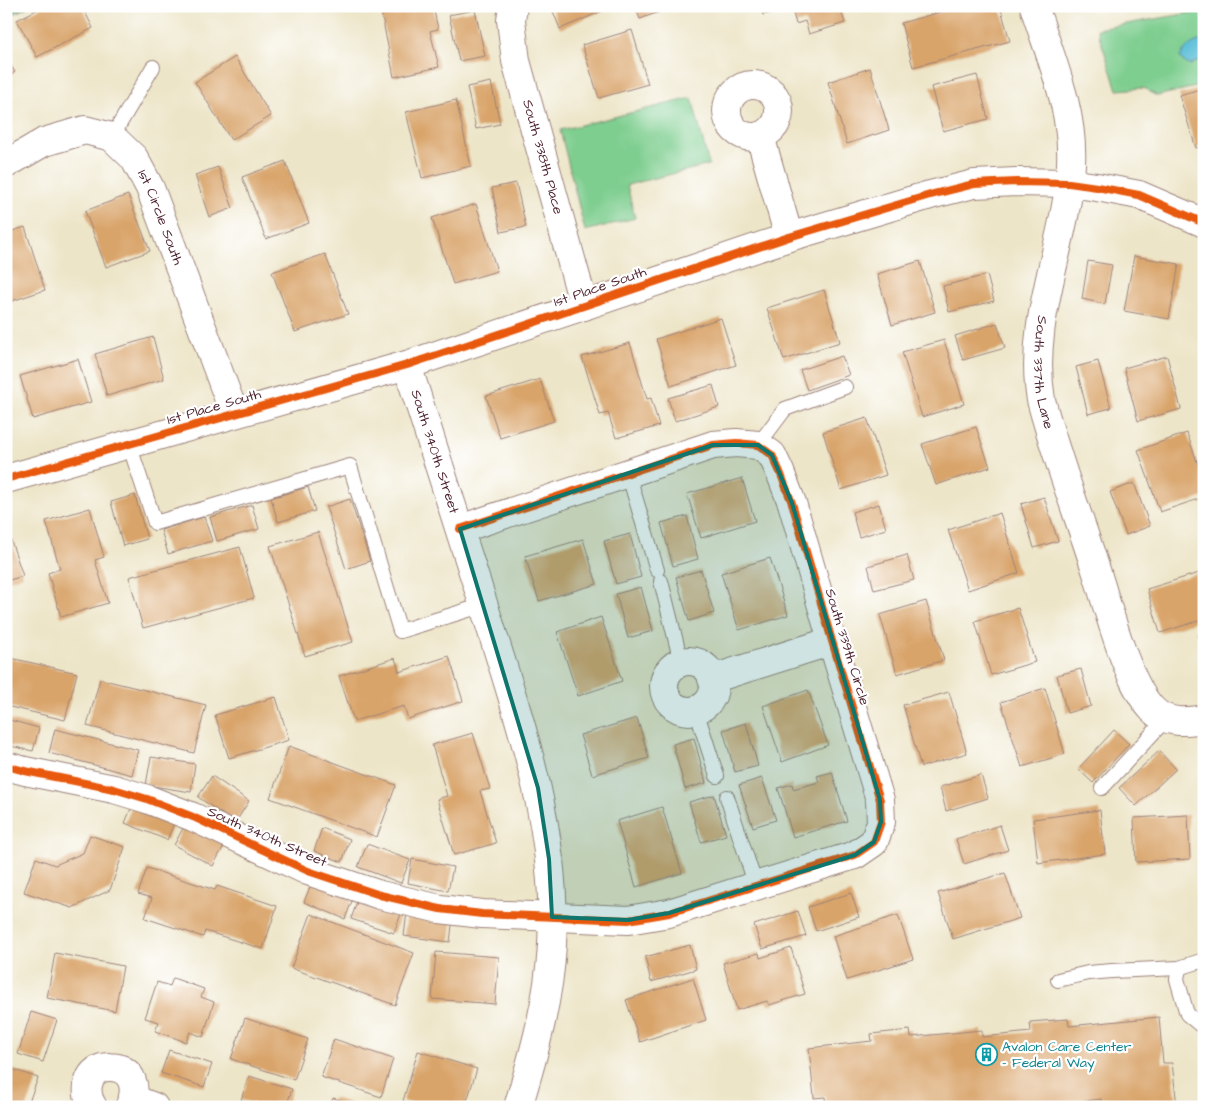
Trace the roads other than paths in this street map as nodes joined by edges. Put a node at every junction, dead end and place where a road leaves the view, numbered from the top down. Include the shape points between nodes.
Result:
1 (513, 6) edge
2 (1034, 6) edge
3 (153, 67) dead end
4 (760, 136) dead end
5 (112, 137) junction
6 (6, 164) edge
7 (1069, 183) junction
8 (1204, 222) edge
9 (789, 237) junction
10 (584, 306) junction
11 (407, 365) junction
12 (845, 387) dead end
13 (234, 413) junction
14 (129, 444) junction
15 (758, 444) junction
16 (628, 473) junction
17 (6, 478) edge
18 (460, 530) junction
19 (484, 604) junction
20 (832, 641) junction
21 (681, 662) junction
22 (712, 679) junction
23 (696, 710) junction
24 (1166, 719) junction
25 (1204, 719) edge
26 (6, 766) edge
27 (717, 776) dead end
28 (1102, 788) dead end
29 (727, 797) dead end
30 (756, 886) junction
31 (552, 917) junction
32 (1204, 960) edge
33 (1179, 968) junction
34 (1058, 980) dead end
35 (1204, 1028) edge
36 (139, 1104) edge
37 (93, 1107) edge
38 (518, 1107) edge

1 - 10 street, South 338th Place via 511,20 516,61
2 - 7 street, South 337th Lane via 1068,120 1071,146
3 - 5 lane
4 - 9 street
5 - 6 street, 1st Circle South via 85,130 44,142
5 - 13 street, 1st Circle South via 134,158 150,188
7 - 8 street, 1st Place South via 1139,195
7 - 9 street, 1st Place South via 974,184
7 - 24 street, South 337th Lane via 1042,319 1038,379 1046,419 1126,660 1143,698 1154,712
9 - 10 street, 1st Place South
10 - 11 street, 1st Place South
11 - 13 street, 1st Place South
11 - 18 street, South 340th Street
12 - 15 lane via 784,409
13 - 14 street, 1st Place South
14 - 17 street, 1st Place South
14 - 19 lane via 155,523 350,466 400,631
15 - 16 street via 713,445
15 - 20 street, South 339th Circle via 772,455 792,503
16 - 18 street
16 - 21 lane
18 - 19 street, South 340th Street
19 - 31 street, South 340th Street via 538,788 549,858
20 - 22 street, South 339th Circle
20 - 30 street, South 339th Circle via 880,800 881,822 874,842 856,855
21 - 22 street via 700,664
21 - 23 street via 667,674 665,693 677,708
22 - 23 street via 711,698
23 - 27 lane
24 - 25 street via 1180,722
24 - 28 lane
26 - 31 street, South 340th Street via 147,799 308,871 401,901 482,914
29 - 30 lane
30 - 31 street, South 339th Circle via 669,913 628,920
31 - 38 street, South 340th Street via 544,1008
32 - 33 lane
33 - 34 lane via 1112,970
33 - 35 lane via 1177,979 1187,1014
36 - 37 street via 127,1073 110,1066 100,1069 88,1082 86,1092

